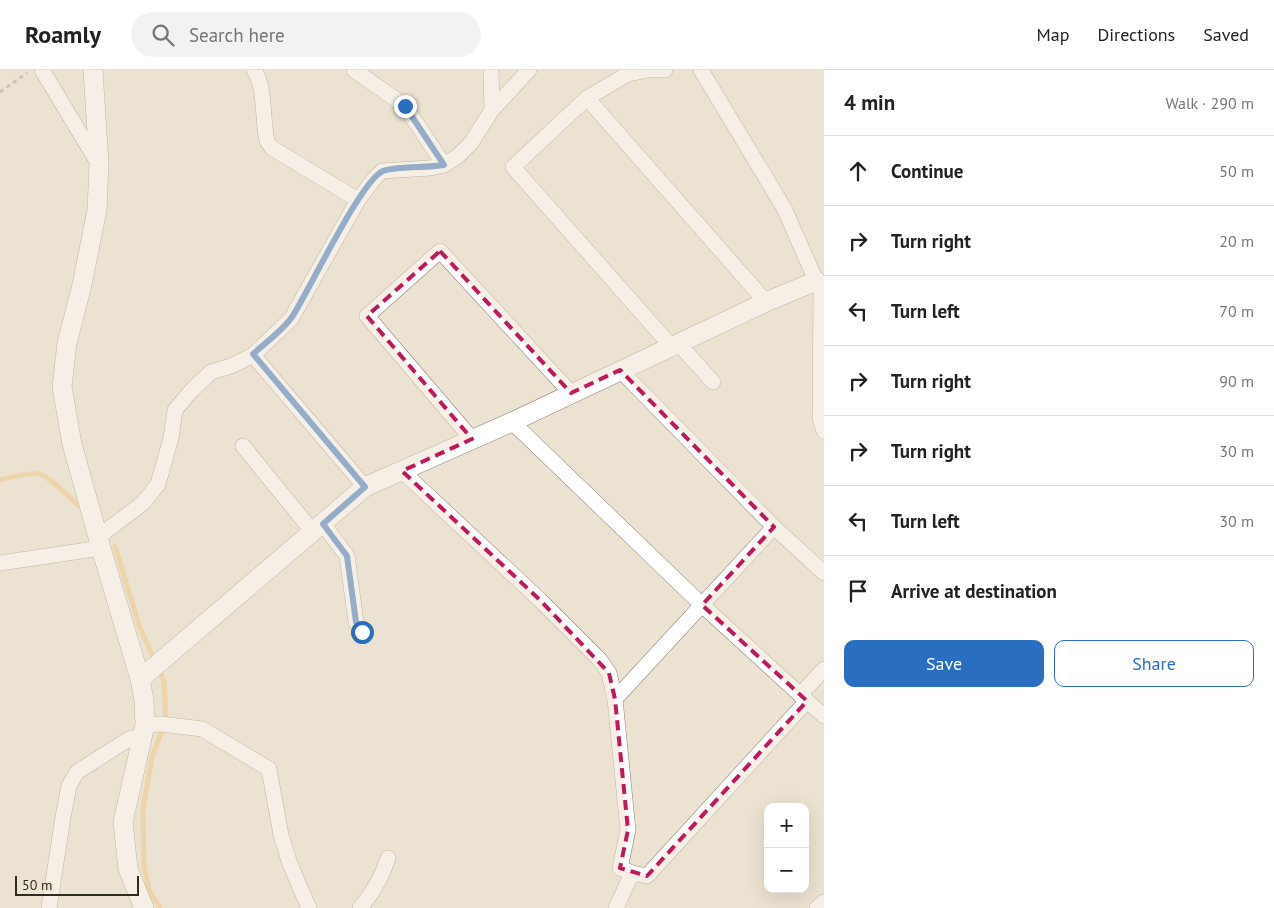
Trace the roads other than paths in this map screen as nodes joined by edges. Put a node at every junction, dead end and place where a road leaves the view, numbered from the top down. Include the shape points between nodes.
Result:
1 (42, 70) edge
2 (93, 70) edge
3 (254, 70) edge
4 (354, 70) edge
5 (491, 70) edge
6 (529, 70) edge
7 (648, 70) edge
8 (665, 70) edge
9 (701, 70) edge
10 (587, 98) junction
11 (492, 110) junction
12 (99, 164) junction
13 (444, 165) junction
14 (358, 200) junction
15 (820, 288) edge
16 (766, 302) junction
17 (674, 345) junction
18 (253, 354) junction
19 (620, 370) junction
20 (713, 382) dead end
21 (571, 393) junction
22 (512, 422) junction
23 (824, 431) edge
24 (472, 439) junction
25 (243, 446) dead end
26 (402, 471) junction
27 (365, 487) junction
28 (774, 527) junction
29 (318, 528) junction
30 (99, 543) junction
31 (0, 563) edge
32 (824, 572) edge
33 (702, 605) junction
34 (362, 632) dead end
35 (151, 669) junction
36 (824, 669) edge
37 (803, 698) junction
38 (616, 699) junction
39 (824, 716) edge
40 (154, 728) junction
41 (388, 858) dead end
42 (632, 873) junction
43 (824, 902) edge
44 (49, 908) edge
45 (144, 908) edge
46 (309, 908) edge
47 (360, 908) edge
48 (616, 908) edge
49 (817, 908) edge

1 - 12 street
2 - 12 street
3 - 14 street via 260,87 267,141 272,148
4 - 13 street via 405,106
5 - 11 street
6 - 11 street
7 - 8 street
7 - 10 street via 628,74
9 - 15 street via 784,208
10 - 16 street
10 - 17 street via 512,167
11 - 13 street via 471,143
12 - 30 street via 97,210 66,343 62,387 72,444
13 - 14 street via 382,171
14 - 18 street via 291,319
15 - 16 street
15 - 23 street via 820,418
16 - 17 street
17 - 19 street
17 - 20 street
18 - 27 street
18 - 30 street via 211,372 175,410 158,484 143,503
19 - 21 street
19 - 28 street
21 - 22 street
21 - 24 street via 440,251 368,316
22 - 24 street
22 - 33 street
24 - 26 street
25 - 29 street
26 - 27 street
26 - 38 street via 600,660 609,673
27 - 29 street
28 - 32 street
28 - 33 street
29 - 34 street via 347,556 356,622
29 - 35 street
30 - 31 street
30 - 35 street
33 - 37 street
33 - 38 street
35 - 40 street via 144,700
36 - 37 street
37 - 39 street
37 - 42 street via 647,876
38 - 42 street via 628,830 620,868
40 - 44 street via 129,739 77,772 69,786
40 - 45 street via 123,822 128,869
40 - 46 street via 202,728 269,769 281,835
41 - 47 street via 383,874
42 - 48 street
43 - 49 street

